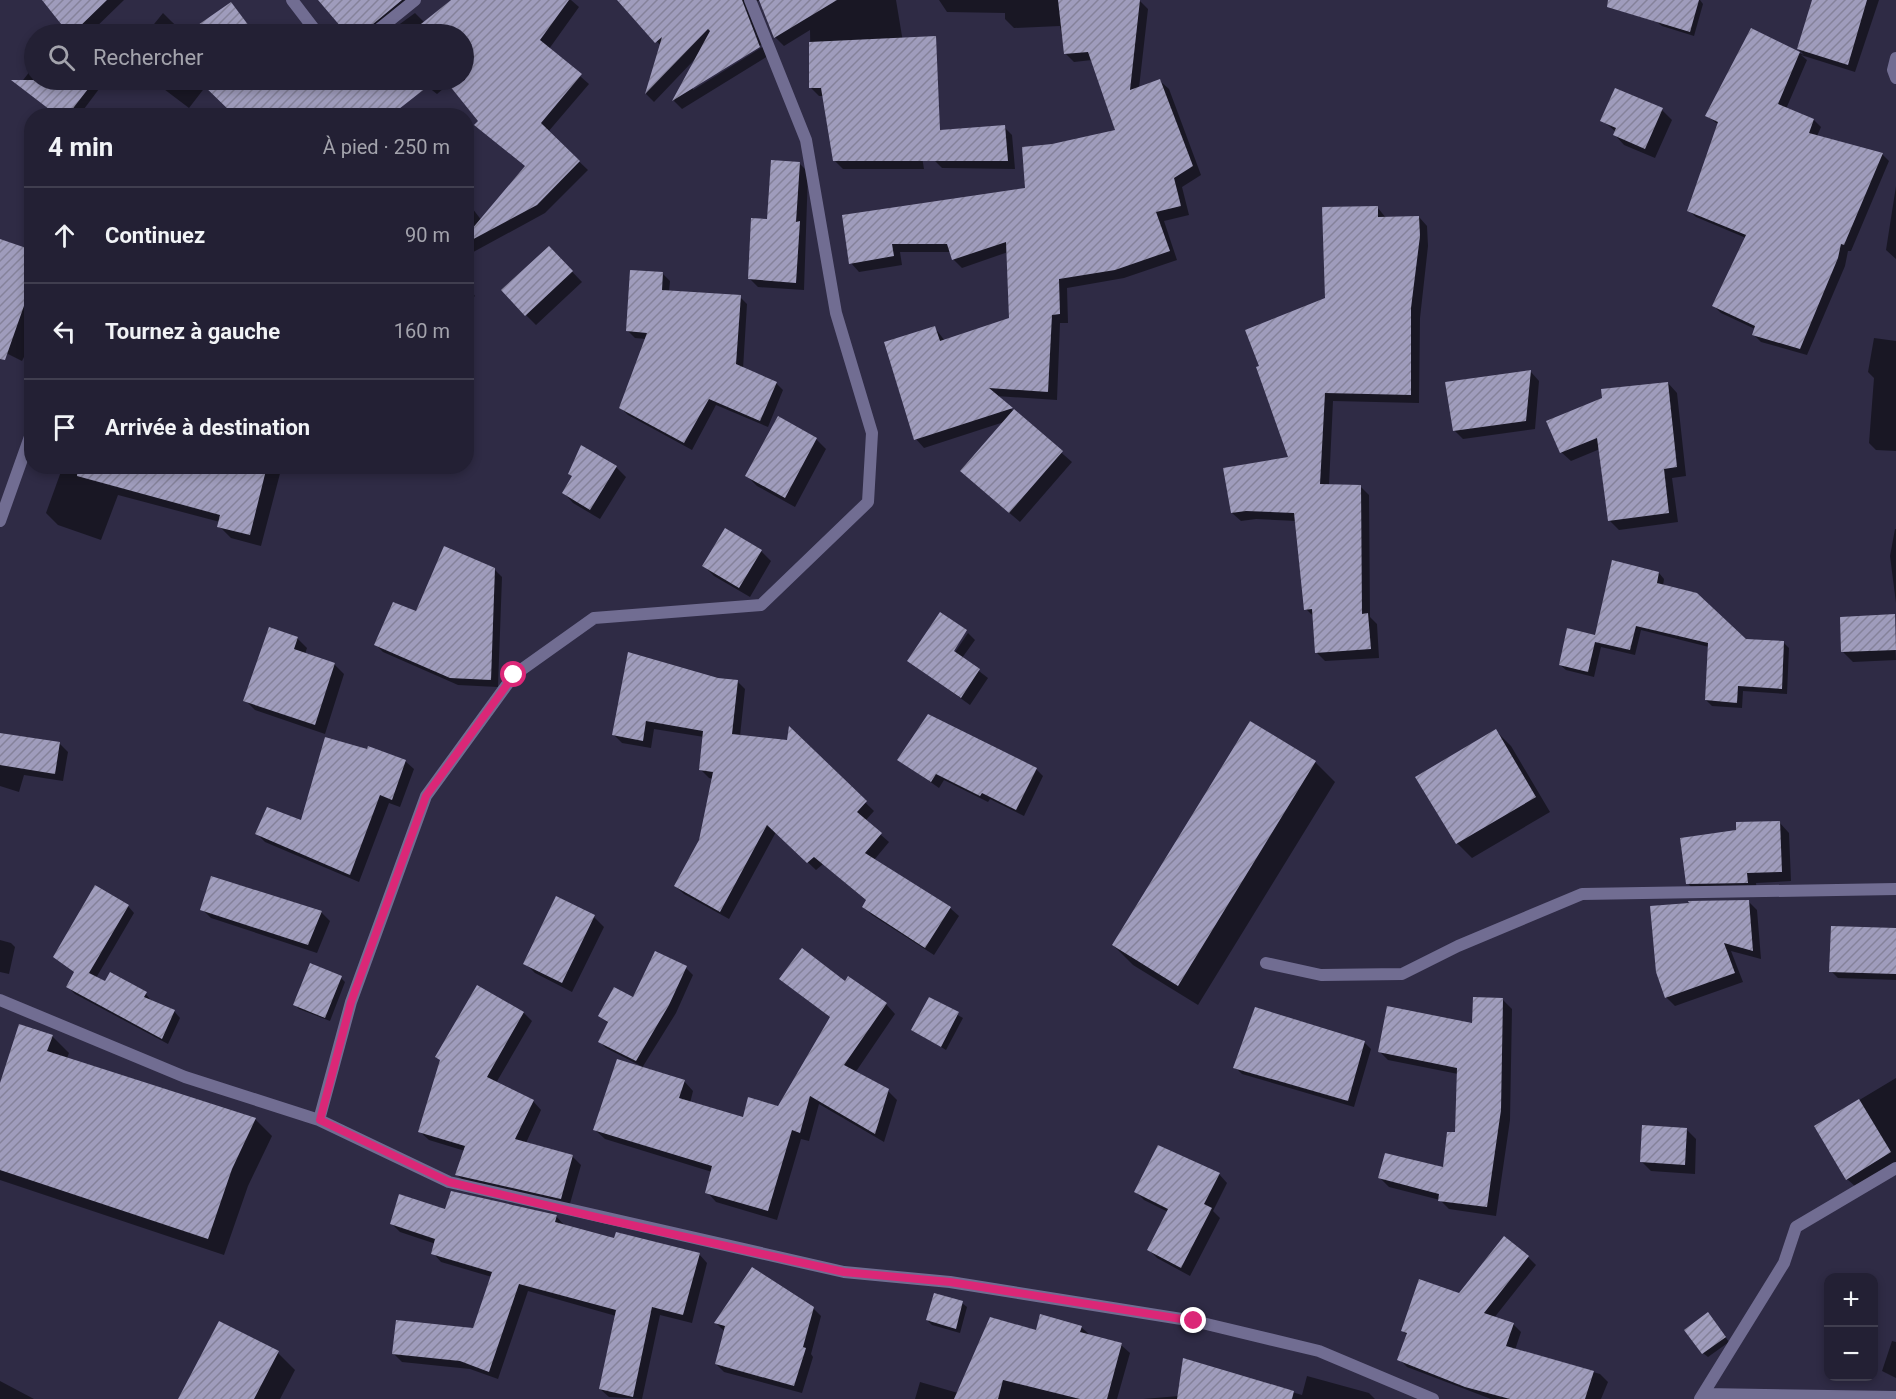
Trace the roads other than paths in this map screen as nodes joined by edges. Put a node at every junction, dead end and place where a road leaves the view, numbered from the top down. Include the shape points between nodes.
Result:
1 (292, 0) edge
2 (416, 0) edge
3 (750, 0) edge
4 (310, 24) edge
5 (386, 24) edge
6 (1896, 58) edge
7 (1896, 78) edge
8 (24, 454) edge
9 (0, 521) edge
10 (1896, 889) edge
11 (1266, 963) dead end
12 (0, 1000) edge
13 (320, 1120) junction
14 (1896, 1168) edge
15 (1702, 1396) edge
16 (1896, 1397) edge
17 (1433, 1399) edge

1 - 4 street
2 - 5 street
3 - 13 street via 806,140 836,314 872,434 868,502 761,605 594,618 514,675 426,796 351,1002
6 - 7 street
8 - 9 street
10 - 11 street via 1582,894 1458,945 1402,974 1321,975
12 - 13 street via 185,1077
13 - 17 street via 449,1182 844,1272 950,1282 1194,1321 1319,1351
14 - 15 street via 1796,1227 1784,1263
15 - 16 street

